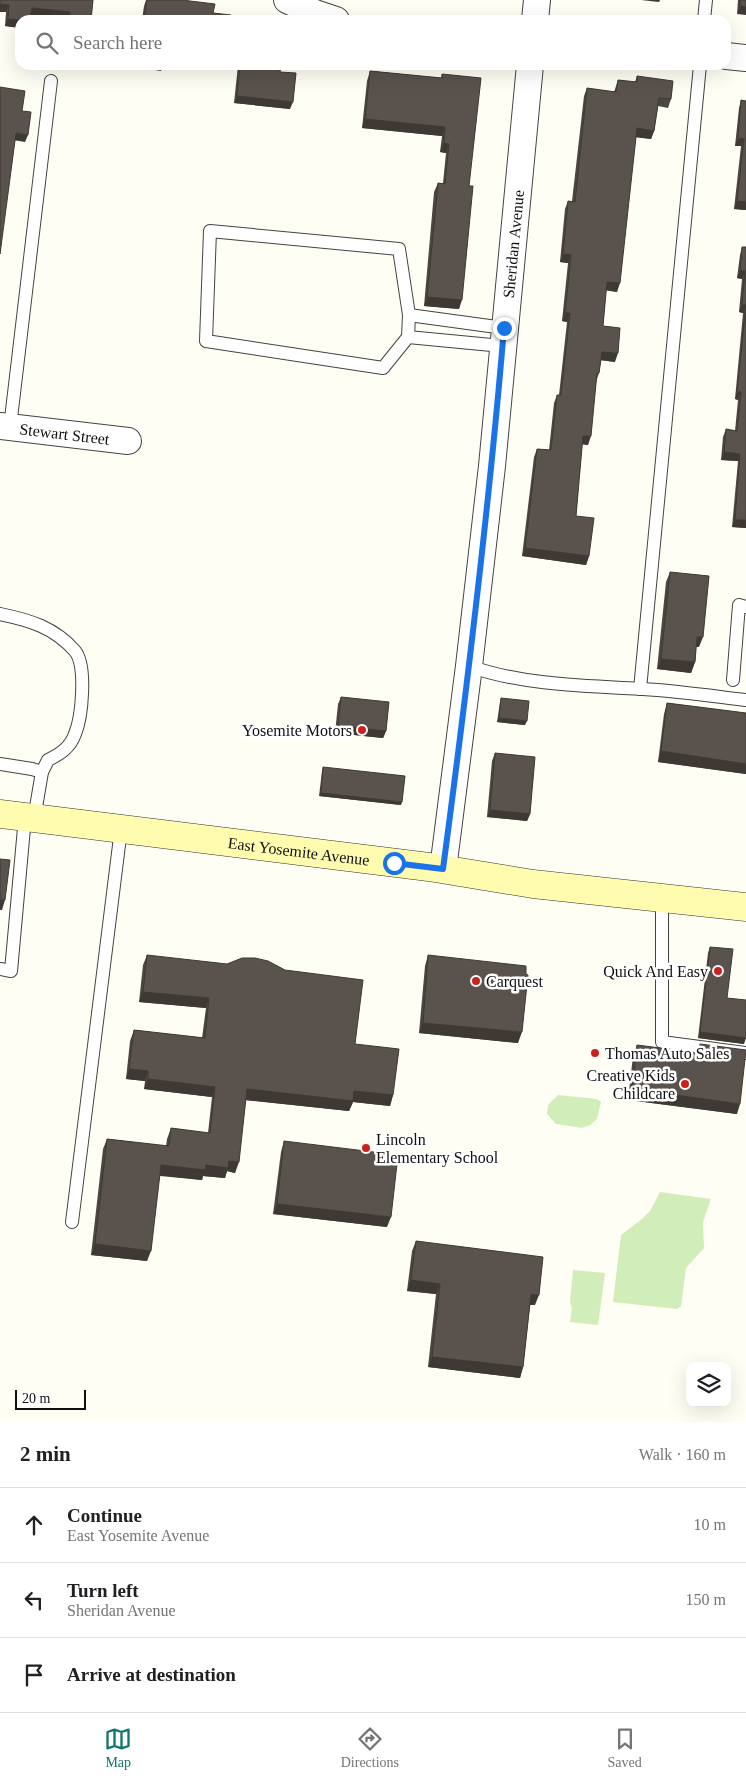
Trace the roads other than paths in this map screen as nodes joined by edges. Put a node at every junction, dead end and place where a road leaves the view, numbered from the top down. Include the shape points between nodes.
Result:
1 (287, 0) edge
2 (537, 0) edge
3 (706, 0) edge
4 (318, 15) edge
5 (536, 15) edge
6 (704, 15) edge
7 (731, 56) edge
8 (746, 58) edge
9 (530, 70) edge
10 (700, 70) edge
11 (51, 81) dead end
12 (409, 315) junction
13 (408, 337) junction
14 (503, 337) junction
15 (5, 427) edge
16 (128, 440) dead end
17 (746, 606) edge
18 (0, 614) edge
19 (469, 666) junction
20 (733, 680) dead end
21 (640, 689) junction
22 (746, 700) edge
23 (0, 764) edge
24 (42, 772) junction
25 (20, 817) edge
26 (121, 829) junction
27 (443, 869) junction
28 (662, 898) junction
29 (746, 907) edge
30 (0, 970) edge
31 (746, 1053) edge
32 (72, 1222) dead end

1 - 4 street
2 - 5 street
3 - 6 lane
7 - 8 street
9 - 14 street, Sheridan Avenue
10 - 21 lane
11 - 15 lane
12 - 13 lane
12 - 13 lane via 399,249 210,231 206,341 383,368
12 - 14 lane
13 - 14 lane
14 - 19 street, Sheridan Avenue
15 - 16 street, Stewart Street
17 - 20 lane via 739,605
18 - 24 lane via 30,621 52,632 76,652 80,666 82,701 75,735 63,753 48,760
19 - 21 lane via 492,674 583,686
19 - 27 street, Sheridan Avenue
21 - 22 lane
23 - 24 lane
24 - 25 lane
25 - 26 main road, East Yosemite Avenue
25 - 30 lane via 18,896 11,971
26 - 27 main road, East Yosemite Avenue
26 - 32 lane
27 - 28 main road, East Yosemite Avenue via 533,884
28 - 29 main road, East Yosemite Avenue
28 - 31 lane via 662,1042

